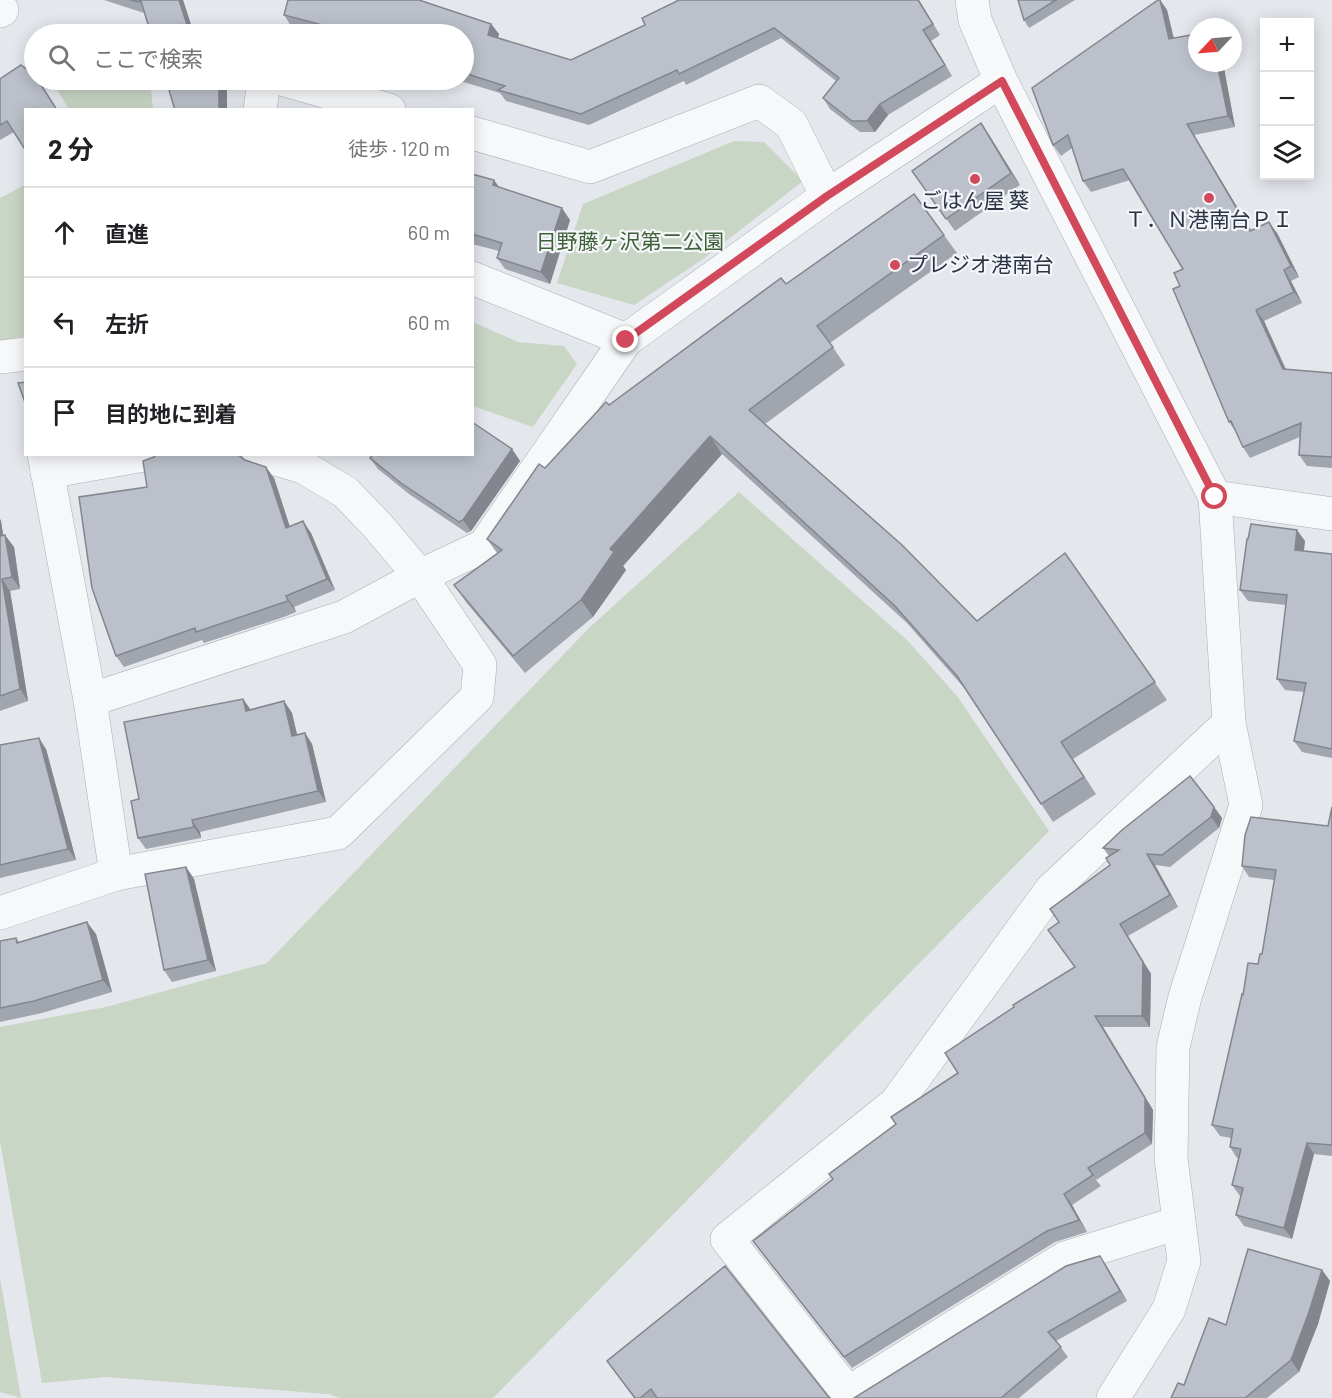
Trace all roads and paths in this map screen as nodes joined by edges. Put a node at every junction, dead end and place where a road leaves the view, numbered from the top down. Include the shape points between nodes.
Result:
1 (972, 0) edge
2 (1002, 81) junction
3 (263, 90) edge
4 (320, 90) edge
5 (260, 108) edge
6 (383, 108) edge
7 (474, 134) edge
8 (827, 196) junction
9 (474, 279) edge
10 (626, 340) junction
11 (24, 354) edge
12 (0, 357) edge
13 (127, 456) edge
14 (266, 456) edge
15 (46, 463) edge
16 (1215, 497) junction
17 (1332, 514) edge
18 (420, 576) junction
19 (90, 700) junction
20 (1229, 723) junction
21 (116, 874) junction
22 (0, 913) edge
23 (1178, 1223) junction
24 (1113, 1398) edge

1 - 2 street via 975,20
2 - 8 street
2 - 16 street
3 - 5 street
4 - 6 street
7 - 8 street via 590,167 759,101 791,124
8 - 10 street
9 - 10 street
10 - 18 street via 484,546
11 - 12 street
13 - 15 street
14 - 18 street via 303,467 345,492
15 - 19 street
16 - 17 street
16 - 20 street
18 - 19 street via 344,617
18 - 21 street via 480,665 477,697 469,705 338,833
19 - 21 street
20 - 23 street via 1246,805 1173,1047 1172,1158
20 - 23 street via 1051,890 896,1103 727,1239 848,1394 1065,1258
21 - 22 street
23 - 24 street via 1184,1261 1170,1309

